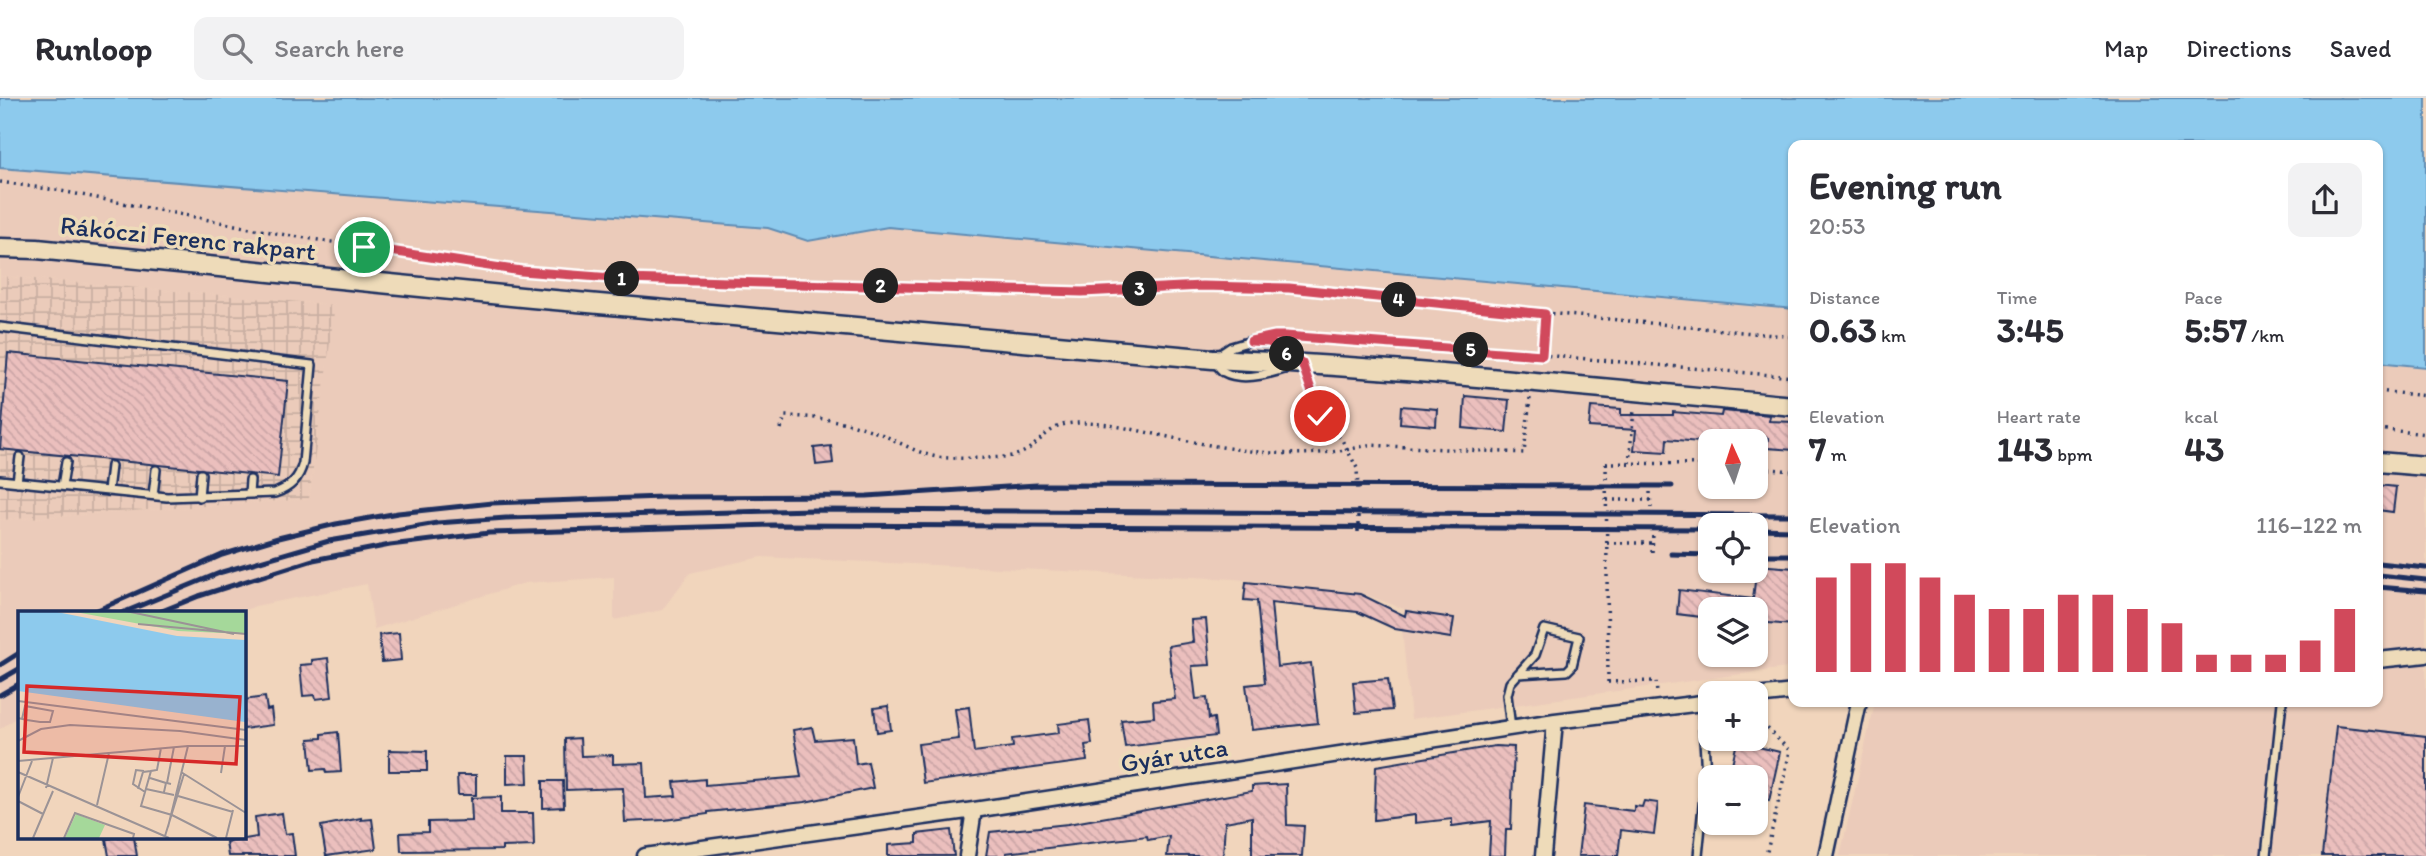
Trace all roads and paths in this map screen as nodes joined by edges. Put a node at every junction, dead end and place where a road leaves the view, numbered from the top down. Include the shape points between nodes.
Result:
1 (0, 183) edge
2 (0, 248) edge
3 (1545, 314) junction
4 (0, 327) edge
5 (1788, 336) edge
6 (1251, 341) junction
7 (1542, 355) junction
8 (1213, 359) junction
9 (1302, 363) junction
10 (1788, 376) edge
11 (1532, 382) junction
12 (2383, 392) edge
13 (2426, 396) edge
14 (1788, 405) edge
15 (1634, 410) dead end
16 (781, 429) dead end
17 (2383, 430) edge
18 (2426, 434) edge
19 (1347, 450) junction
20 (20, 457) dead end
21 (66, 462) dead end
22 (2383, 462) edge
23 (1629, 463) junction
24 (1698, 464) edge
25 (111, 466) dead end
26 (2426, 466) edge
27 (1768, 469) edge
28 (156, 470) dead end
29 (1788, 471) edge
30 (201, 474) dead end
31 (0, 480) edge
32 (250, 480) dead end
33 (17, 482) junction
34 (62, 486) junction
35 (108, 491) junction
36 (1358, 491) dead end
37 (1650, 492) dead end
38 (249, 494) junction
39 (153, 495) junction
40 (199, 497) junction
41 (1607, 500) junction
42 (1651, 500) junction
43 (1358, 509) dead end
44 (1651, 510) dead end
45 (1358, 532) dead end
46 (1653, 534) dead end
47 (1607, 543) junction
48 (1652, 543) junction
49 (1651, 552) dead end
50 (2426, 655) edge
51 (2383, 659) edge
52 (1518, 674) junction
53 (1656, 681) dead end
54 (1788, 693) edge
55 (1768, 695) edge
56 (1698, 704) edge
57 (1858, 707) edge
58 (2281, 707) edge
59 (1555, 721) junction
60 (1511, 728) junction
61 (1768, 730) edge
62 (1706, 751) edge
63 (974, 810) junction
64 (645, 856) edge
65 (967, 856) edge
66 (1543, 856) edge
67 (1698, 856) edge
68 (1766, 856) edge
69 (1826, 856) edge
70 (2266, 856) edge

1 - 3 path via 286,235 521,271 625,279 1082,292 1202,286 1289,288
2 - 8 street, Rákóczi Ferenc rakpart
3 - 5 path
3 - 7 path
4 - 38 lane via 312,365 300,475 285,489
6 - 7 path via 1285,336
6 - 8 lane via 1231,346
6 - 9 lane via 1269,342
7 - 10 path
8 - 9 street, Rákóczi Ferenc rakpart
9 - 11 street, Rákóczi Ferenc rakpart
9 - 19 path via 1320,416
11 - 14 street, Rákóczi Ferenc rakpart
11 - 19 path via 1524,453 1368,445
12 - 13 path
15 - 23 path
16 - 19 path via 785,416 833,419 939,457 1016,455 1048,431 1073,423 1116,426 1251,453
17 - 18 path
19 - 36 path via 1357,468
20 - 33 lane
21 - 34 lane
22 - 26 street
23 - 24 path
23 - 41 path, bridge via 1606,463
25 - 35 lane
27 - 29 path
28 - 39 lane
30 - 40 lane
31 - 33 lane
32 - 38 lane
33 - 34 lane
34 - 35 lane
35 - 39 lane
37 - 42 path
38 - 40 lane
39 - 40 lane
41 - 42 path
41 - 47 path, bridge
42 - 44 path
43 - 45 path
46 - 48 path
47 - 48 path
47 - 53 path, bridge via 1608,682
48 - 49 path
50 - 51 street
52 - 52 lane via 1535,654 1544,629 1579,637 1567,671
52 - 60 lane via 1507,695
54 - 55 street
56 - 59 street, Gyár utca
57 - 69 street
58 - 70 lane
59 - 60 street, Gyár utca
59 - 66 street
60 - 63 street, Gyár utca
61 - 68 path via 1790,751
62 - 67 lane
63 - 64 street, Gyár utca
63 - 65 street

